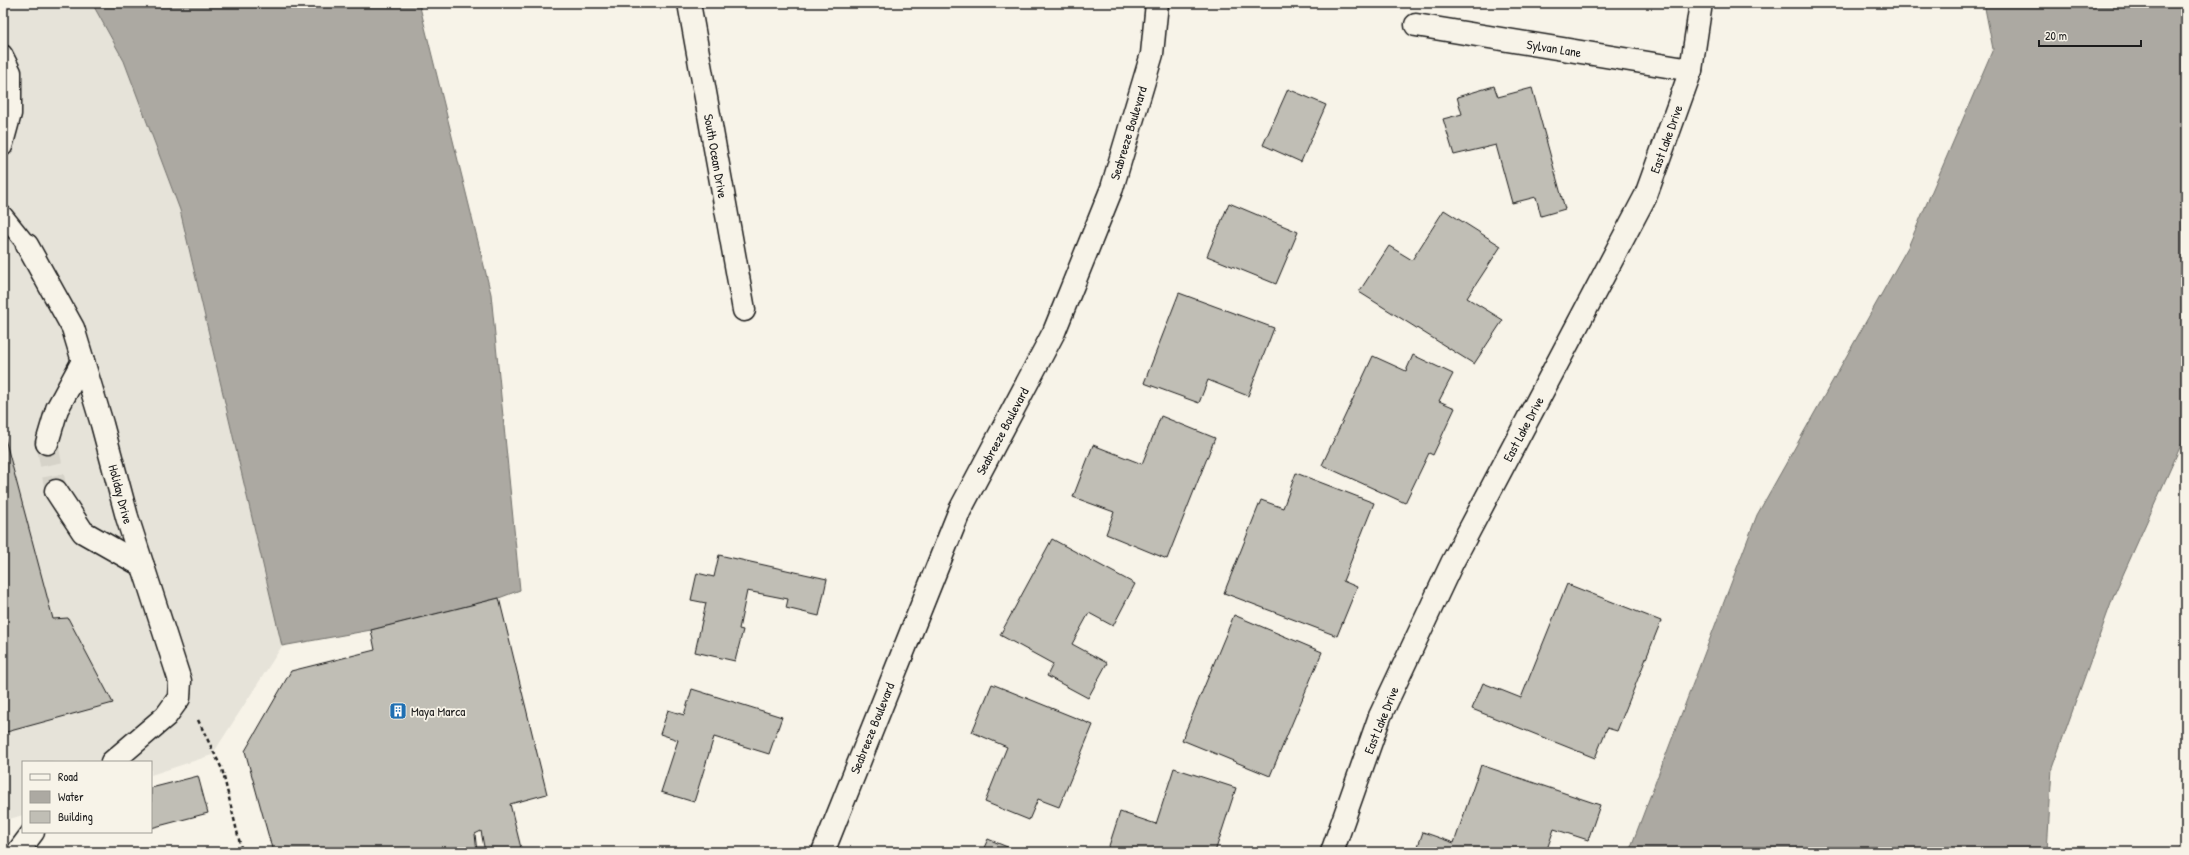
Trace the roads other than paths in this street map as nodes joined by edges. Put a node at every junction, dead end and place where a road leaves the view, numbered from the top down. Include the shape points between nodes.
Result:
1 (689, 3) edge
2 (1158, 3) edge
3 (1701, 3) edge
4 (1416, 25) dead end
5 (3, 54) edge
6 (1691, 70) junction
7 (3, 147) edge
8 (3, 214) edge
9 (15, 236) edge
10 (744, 310) dead end
11 (83, 361) junction
12 (47, 443) tunnel mouth
13 (56, 491) tunnel mouth
14 (142, 566) junction
15 (113, 761) edge
16 (32, 833) edge
17 (18, 852) edge
18 (823, 852) edge
19 (1332, 852) edge

1 - 10 street, South Ocean Drive
2 - 18 street, Seabreeze Boulevard via 1152,54 1109,195 1054,332 960,510
3 - 6 street, East Lake Drive
4 - 6 street, Sylvan Lane
5 - 7 lane via 12,72 12,114
6 - 19 street, East Lake Drive via 1646,194 1452,563 1380,716
8 - 9 lane, Holiday Drive
9 - 11 street, Holiday Drive via 73,328
11 - 12 street via 57,409
11 - 14 street, Holiday Drive
13 - 14 street via 83,532
14 - 15 street, Holiday Drive via 180,681 178,698 166,716
16 - 17 street

